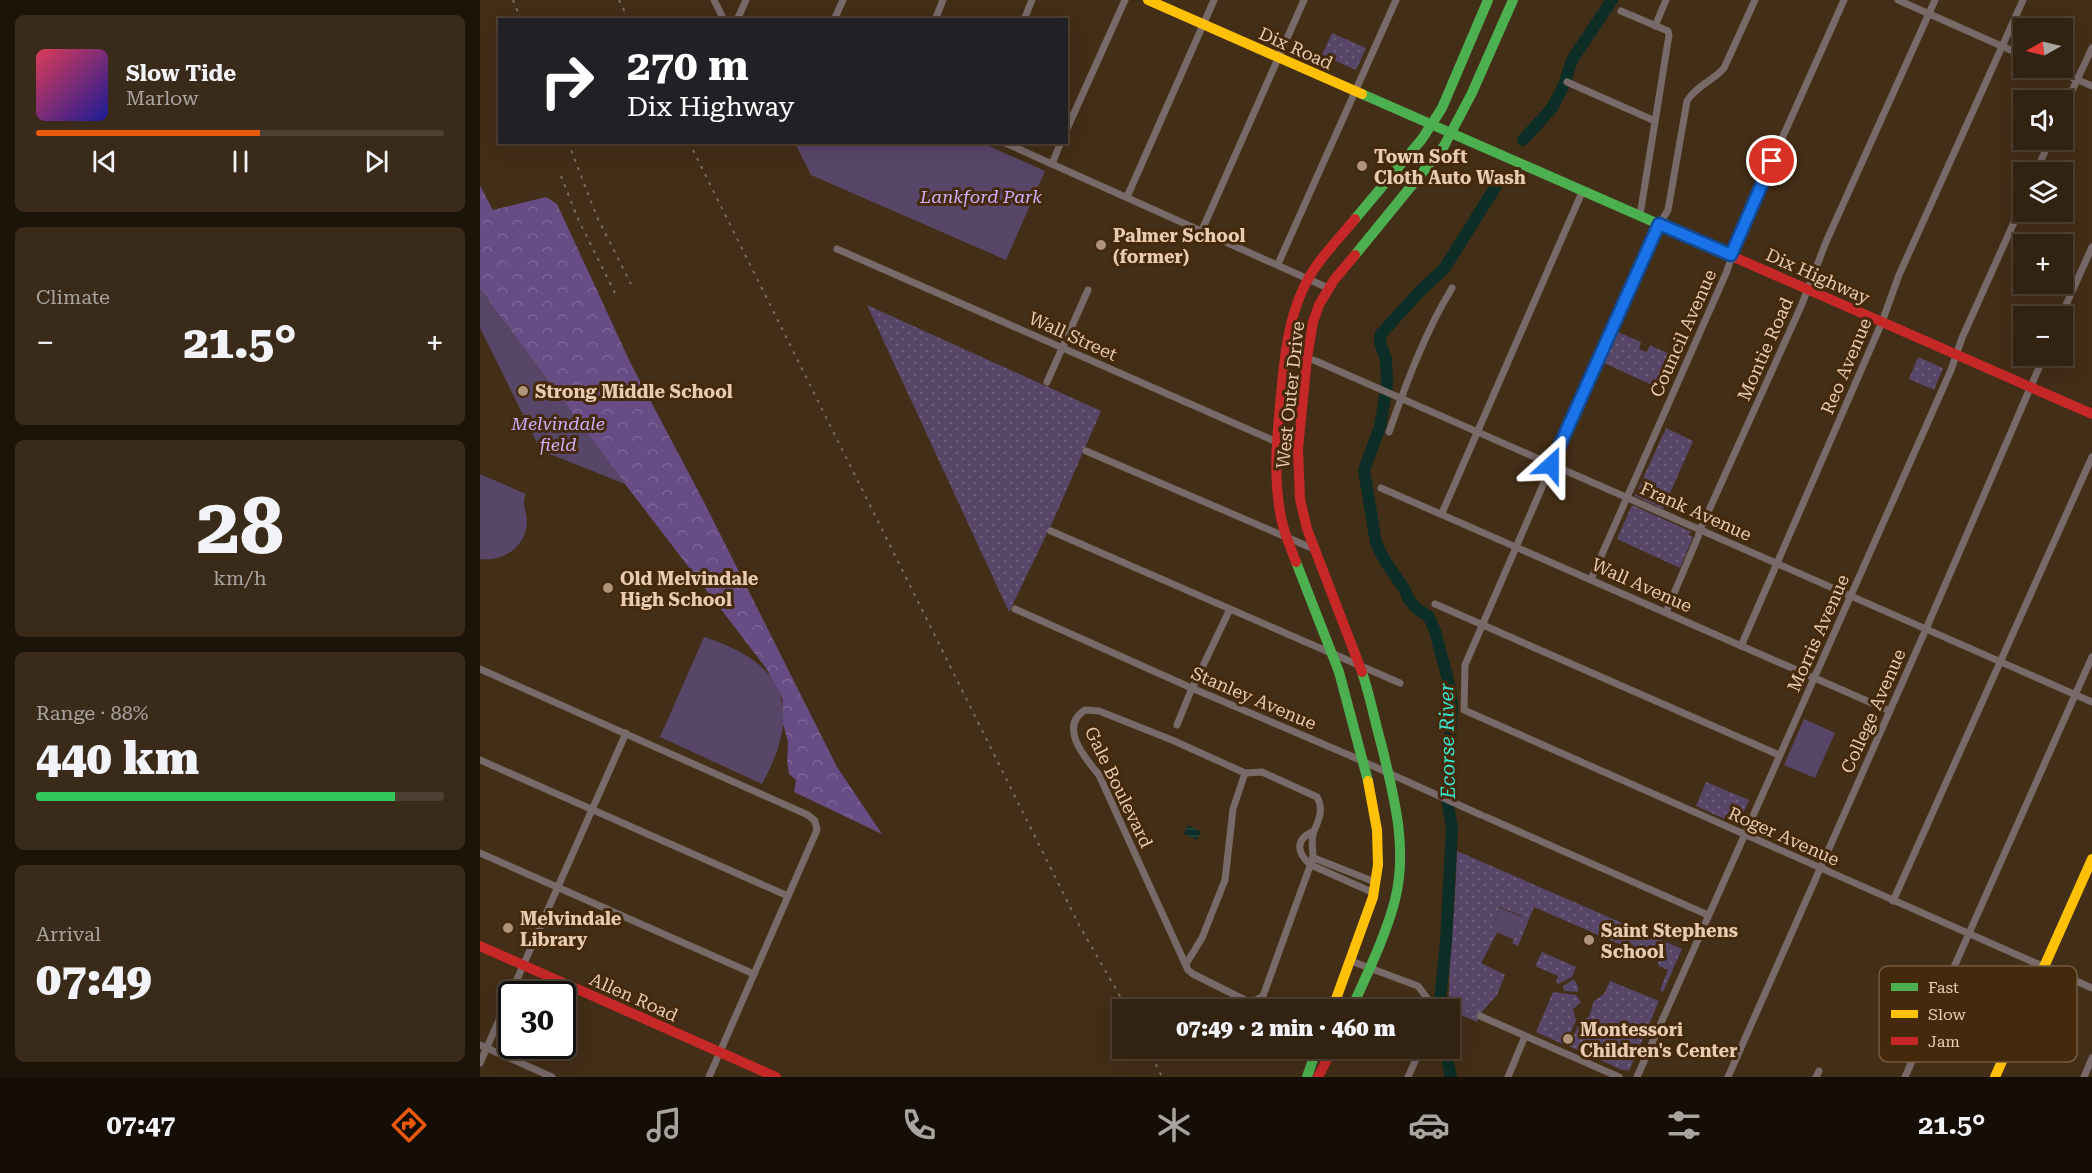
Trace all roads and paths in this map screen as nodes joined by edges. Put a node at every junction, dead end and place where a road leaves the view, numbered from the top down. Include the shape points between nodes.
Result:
1 (714, 0) edge
2 (746, 0) edge
3 (843, 0) edge
4 (943, 0) edge
5 (1032, 0) edge
6 (1125, 0) edge
7 (1148, 0) edge
8 (1214, 0) edge
9 (1304, 0) edge
10 (1396, 0) edge
11 (1488, 0) edge
12 (1513, 0) edge
13 (1666, 0) edge
14 (1755, 0) edge
15 (1844, 0) edge
16 (1898, 0) edge
17 (1935, 0) edge
18 (2023, 0) edge
19 (1621, 11) dead end
20 (1928, 14) junction
21 (723, 18) edge
22 (738, 18) edge
23 (835, 18) edge
24 (936, 18) edge
25 (1025, 18) edge
26 (1203, 25) junction
27 (1654, 26) junction
28 (1472, 39) junction
29 (2002, 47) junction
30 (1492, 48) junction
31 (2092, 48) edge
32 (2013, 52) edge
33 (1278, 58) junction
34 (2073, 78) edge
35 (2078, 80) junction
36 (1567, 82) dead end
37 (2092, 86) edge
38 (2073, 90) edge
39 (1449, 91) junction
40 (1355, 93) junction
41 (1470, 101) junction
42 (1655, 121) junction
43 (1432, 124) junction
44 (1068, 127) edge
45 (1452, 133) junction
46 (1007, 144) edge
47 (1060, 144) edge
48 (1414, 149) junction
49 (1430, 163) junction
50 (1052, 164) junction
51 (1584, 190) junction
52 (1127, 197) junction
53 (1640, 215) junction
54 (2014, 222) edge
55 (1659, 224) junction
56 (1202, 230) junction
57 (2092, 247) edge
58 (837, 249) dead end
59 (1731, 255) junction
60 (1278, 264) junction
61 (1309, 278) junction
62 (1329, 288) junction
63 (1452, 288) dead end
64 (1807, 289) junction
65 (1088, 290) dead end
66 (2065, 306) edge
67 (1882, 322) junction
68 (1062, 347) junction
69 (1286, 352) junction
70 (1956, 354) junction
71 (1307, 358) junction
72 (2040, 366) edge
73 (1047, 382) dead end
74 (2031, 387) junction
75 (1402, 399) junction
76 (2092, 414) edge
77 (1477, 431) junction
78 (1389, 432) dead end
79 (1277, 442) junction
80 (1298, 448) junction
81 (1086, 451) dead end
82 (2092, 458) edge
83 (1551, 465) junction
84 (1381, 488) dead end
85 (1627, 497) junction
86 (1442, 513) junction
87 (1700, 530) junction
88 (1051, 531) dead end
89 (1287, 538) junction
90 (1516, 547) junction
91 (1314, 549) junction
92 (1776, 563) junction
93 (1591, 579) junction
94 (1851, 596) junction
95 (1435, 604) dead end
96 (1015, 609) dead end
97 (1230, 609) junction
98 (1666, 612) junction
99 (1483, 624) junction
100 (1926, 629) junction
101 (1741, 646) junction
102 (1334, 655) junction
103 (2092, 657) edge
104 (2001, 662) junction
105 (1360, 666) junction
106 (480, 669) edge
107 (1815, 677) junction
108 (1400, 683) dead end
109 (1192, 688) junction
110 (2075, 694) junction
111 (2092, 702) edge
112 (1890, 711) junction
113 (1177, 725) dead end
114 (626, 733) junction
115 (1779, 755) junction
116 (480, 760) edge
117 (1364, 761) junction
118 (1245, 773) junction
119 (1389, 773) junction
120 (592, 810) junction
121 (1314, 831) junction
122 (1744, 836) junction
123 (480, 853) edge
124 (2092, 859) edge
125 (1312, 861) junction
126 (1820, 869) junction
127 (557, 887) junction
128 (1375, 887) junction
129 (788, 896) junction
130 (1893, 901) junction
131 (1708, 915) junction
132 (1968, 933) junction
133 (480, 946) edge
134 (1351, 961) junction
135 (1186, 964) junction
136 (522, 965) junction
137 (1954, 966) edge
138 (2043, 966) edge
139 (2045, 966) edge
140 (1369, 967) junction
141 (754, 974) junction
142 (2077, 981) edge
143 (2092, 988) edge
144 (1336, 999) edge
145 (1356, 999) edge
146 (1427, 999) edge
147 (1480, 1016) dead end
148 (1526, 1036) junction
149 (483, 1046) edge
150 (720, 1052) junction
151 (2092, 1058) edge
152 (1313, 1059) edge
153 (1327, 1059) edge
154 (1416, 1059) edge
155 (1912, 1062) edge
156 (2002, 1062) edge
157 (480, 1063) edge
158 (1613, 1076) edge
159 (552, 1077) edge
160 (709, 1077) edge
161 (776, 1077) edge
162 (1307, 1077) edge
163 (1318, 1077) edge
164 (1408, 1077) edge
165 (1508, 1077) edge
166 (1637, 1077) edge
167 (1728, 1077) edge
168 (1905, 1077) edge
169 (1995, 1077) edge
170 (2084, 1077) edge

1 - 21 street
2 - 22 street
3 - 23 street
4 - 24 street
5 - 25 street
6 - 44 street
7 - 26 main road, Dix Road
8 - 26 street
9 - 33 street
10 - 40 street
11 - 28 main road, West Outer Drive
12 - 30 main road, West Outer Drive
13 - 27 street
14 - 55 street via 1724,68 1697,88 1687,101 1668,210
15 - 59 street, Council Avenue
16 - 20 street
17 - 20 street, Montie Road
18 - 29 street, Reo Avenue
19 - 27 street
20 - 29 street
20 - 64 street, Montie Road
26 - 33 main road, Dix Road
26 - 52 street
27 - 42 street via 1669,33
28 - 30 main road
28 - 39 main road, West Outer Drive
29 - 32 street
29 - 67 street, Reo Avenue via 1899,275
30 - 41 main road, West Outer Drive
31 - 35 street
33 - 40 main road, Dix Road
33 - 56 street
34 - 35 street
35 - 37 street
35 - 38 street
36 - 42 street
39 - 41 main road
39 - 43 main road, West Outer Drive
40 - 43 main road, Dix Road
40 - 60 street
41 - 45 main road, West Outer Drive
42 - 53 street
43 - 45 main road, Dix Highway
43 - 48 main road, West Outer Drive
45 - 49 main road, West Outer Drive
45 - 51 main road, Dix Highway
46 - 50 street
47 - 50 street
48 - 49 main road
48 - 61 main road, West Outer Drive
49 - 62 main road, West Outer Drive
50 - 52 street
51 - 53 main road, Dix Highway
51 - 77 street
52 - 56 street
53 - 55 main road, Dix Highway
54 - 70 street, Morris Avenue
55 - 59 main road, Dix Highway
55 - 83 street
56 - 60 street
57 - 66 street
58 - 68 street, Wall Street
59 - 64 main road, Dix Highway
59 - 85 street, Council Avenue
60 - 61 street
61 - 62 street
61 - 69 main road, West Outer Drive via 1293,314
62 - 71 main road, West Outer Drive via 1313,322
63 - 75 street
64 - 67 main road, Dix Highway
64 - 87 street, Montie Road
65 - 68 street
67 - 70 main road, Dix Highway
67 - 92 street, Reo Avenue
68 - 73 street
68 - 79 street, Wall Street
69 - 71 street, Frank Avenue
69 - 79 main road, West Outer Drive
70 - 74 main road, Dix Highway
70 - 94 street, Morris Avenue
71 - 75 street, Frank Avenue
71 - 80 main road, West Outer Drive
72 - 74 street, College Avenue
74 - 76 main road, Dix Highway
74 - 100 street, College Avenue
75 - 77 street, Frank Avenue
75 - 78 street
77 - 83 street, Frank Avenue
77 - 86 street
79 - 80 street, Wall Street
79 - 89 main road, West Outer Drive via 1279,508
80 - 91 main road, West Outer Drive via 1300,499
81 - 89 street
82 - 104 street
83 - 85 street, Frank Avenue
83 - 90 street
84 - 86 street, Wall Avenue
85 - 87 street, Frank Avenue
85 - 93 street, Council Avenue
86 - 90 street, Wall Avenue
87 - 92 street, Frank Avenue
87 - 98 street, Montie Road
88 - 97 street
89 - 91 street
89 - 102 main road, West Outer Drive
90 - 93 street, Wall Avenue
90 - 99 street
91 - 105 main road, West Outer Drive
92 - 94 street, Frank Avenue
92 - 101 street, Reo Avenue
93 - 98 street, Wall Avenue
94 - 100 street, Frank Avenue
94 - 107 street, Morris Avenue
95 - 99 street
96 - 109 street, Stanley Avenue
97 - 102 street
97 - 109 street
98 - 101 street, Wall Avenue
99 - 115 street
99 - 122 street, Roger Avenue via 1464,668 1464,710
100 - 104 street, Frank Avenue
100 - 112 street, College Avenue
101 - 107 street, Wall Avenue
102 - 105 street
102 - 117 main road, West Outer Drive
103 - 110 street
104 - 110 street, Frank Avenue
104 - 130 street
105 - 108 street
105 - 119 main road, West Outer Drive
106 - 114 street
107 - 112 street, Wall Avenue
107 - 115 street, Morris Avenue
109 - 113 street
109 - 117 street, Stanley Avenue
110 - 111 street, Frank Avenue
110 - 132 street
112 - 126 street, College Avenue
114 - 120 street
114 - 129 street via 815,820 817,830
115 - 122 street, Morris Avenue
116 - 120 street
117 - 119 street, Stanley Avenue
117 - 128 main road, West Outer Drive via 1377,830
118 - 121 street, Gale Boulevard via 1262,772 1317,797 1321,814
118 - 135 street via 1233,809 1225,880 1202,938
118 - 135 street, Gale Boulevard via 1093,710 1082,711 1073,725 1079,746 1099,775
119 - 131 street, Stanley Avenue
119 - 140 main road, West Outer Drive via 1399,822 1399,877 1389,921
120 - 127 street
120 - 129 street
121 - 125 street, Gale Boulevard
121 - 125 street, Gale Boulevard via 1300,843 1301,853
122 - 126 street, Roger Avenue
122 - 131 street, Morris Avenue
123 - 127 street
124 - 139 main road
125 - 128 street
125 - 135 street, Gale Boulevard via 1260,999 1247,1001 1193,975
126 - 130 street, Roger Avenue
126 - 167 street, College Avenue
127 - 136 street
127 - 141 street
128 - 134 main road, West Outer Drive
129 - 141 street
130 - 132 street, Roger Avenue
131 - 166 street, Morris Avenue
132 - 137 street
132 - 138 street, Roger Avenue
133 - 136 main road, Allen Road
134 - 140 street
134 - 144 main road, West Outer Drive
136 - 149 street
136 - 150 main road, Allen Road
140 - 145 main road, West Outer Drive
140 - 146 street via 1418,986
141 - 150 street
142 - 143 street, Roger Avenue
147 - 148 street
148 - 158 street
148 - 165 street
149 - 157 street
149 - 159 street
150 - 160 street
150 - 161 main road, Allen Road
151 - 170 street
152 - 162 main road
153 - 163 main road
154 - 164 street
155 - 168 street
156 - 169 main road

